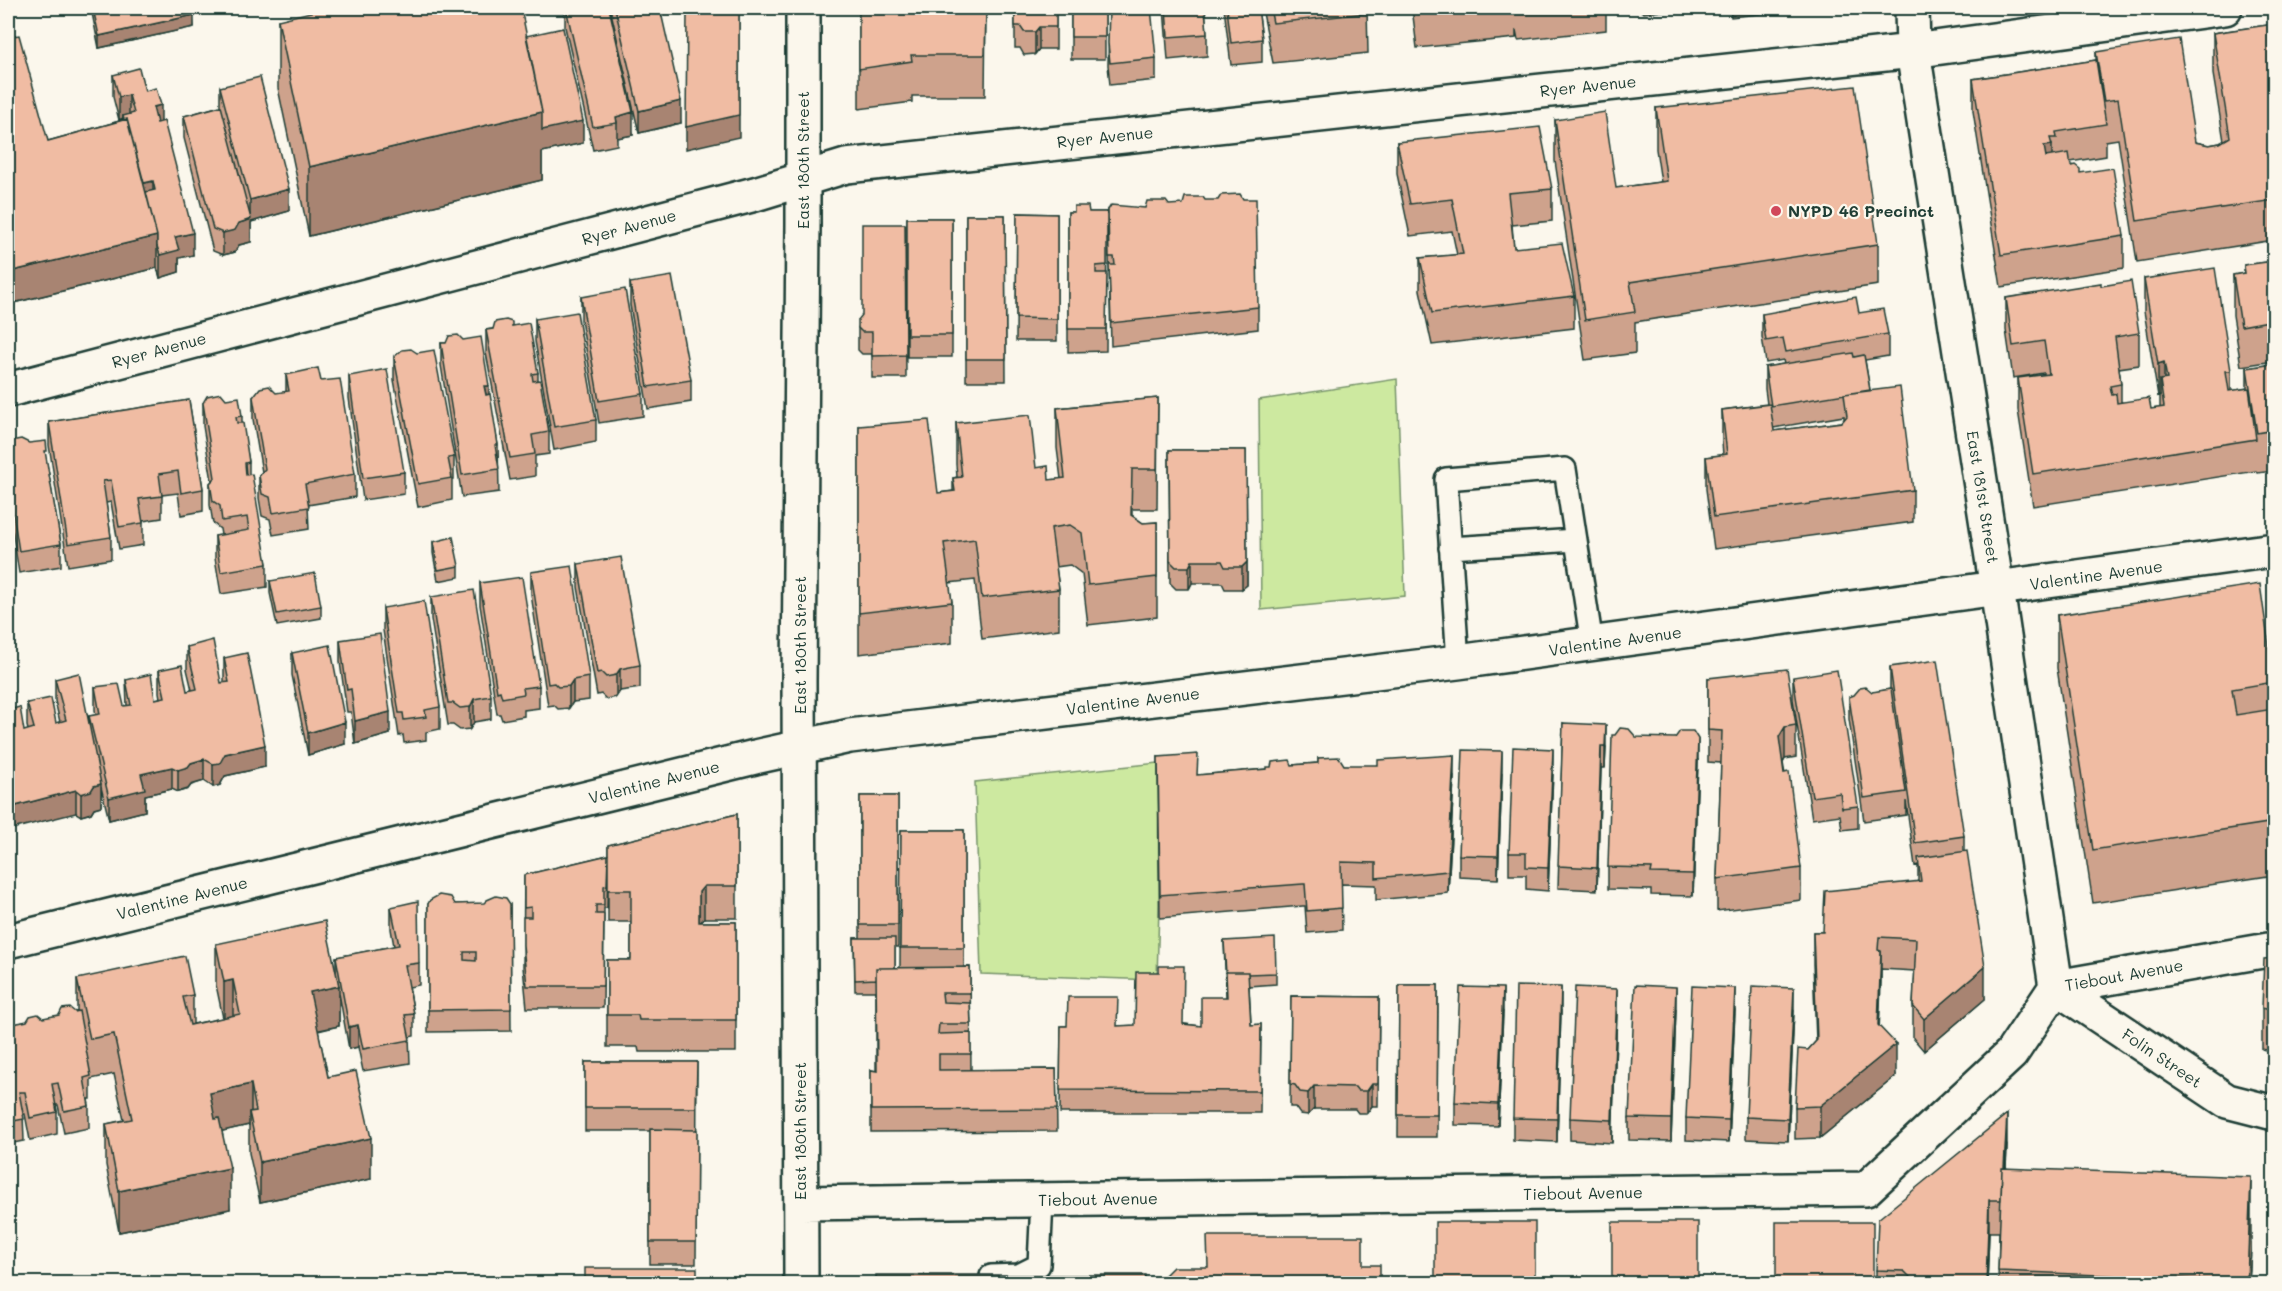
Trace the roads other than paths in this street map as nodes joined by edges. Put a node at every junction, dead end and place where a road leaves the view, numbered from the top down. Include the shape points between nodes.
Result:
1 (803, 8) edge
2 (1912, 8) edge
3 (2225, 8) edge
4 (1913, 51) junction
5 (803, 179) junction
6 (8, 390) edge
7 (1576, 540) junction
8 (1450, 548) junction
9 (2274, 550) edge
10 (1997, 589) junction
11 (1593, 644) junction
12 (1458, 662) junction
13 (800, 746) junction
14 (8, 941) edge
15 (2274, 949) edge
16 (2056, 987) junction
17 (2274, 1113) edge
18 (1042, 1200) junction
19 (801, 1203) junction
20 (974, 1276) edge
21 (801, 1284) edge

1 - 5 street, East 180th Street
2 - 4 street, East 181st Street
3 - 4 street, Ryer Avenue
4 - 5 street, Ryer Avenue via 885,161 846,166
4 - 10 street, East 181st Street
5 - 6 street, Ryer Avenue
5 - 13 street, East 180th Street
7 - 8 lane
7 - 8 lane via 1565,469 1446,479
7 - 11 lane
8 - 12 lane
9 - 10 street, Valentine Avenue
10 - 11 street, Valentine Avenue
10 - 16 street, East 181st Street
11 - 12 street, Valentine Avenue
12 - 13 street, Valentine Avenue via 861,734
13 - 14 street, Valentine Avenue
13 - 19 street, East 180th Street
15 - 16 street, Tiebout Avenue
16 - 17 street, Folin Street via 2227,1101
16 - 18 street, Tiebout Avenue via 2011,1054 1866,1189
18 - 19 street, Tiebout Avenue
18 - 20 lane via 1039,1265 1019,1275
19 - 21 street, East 180th Street

